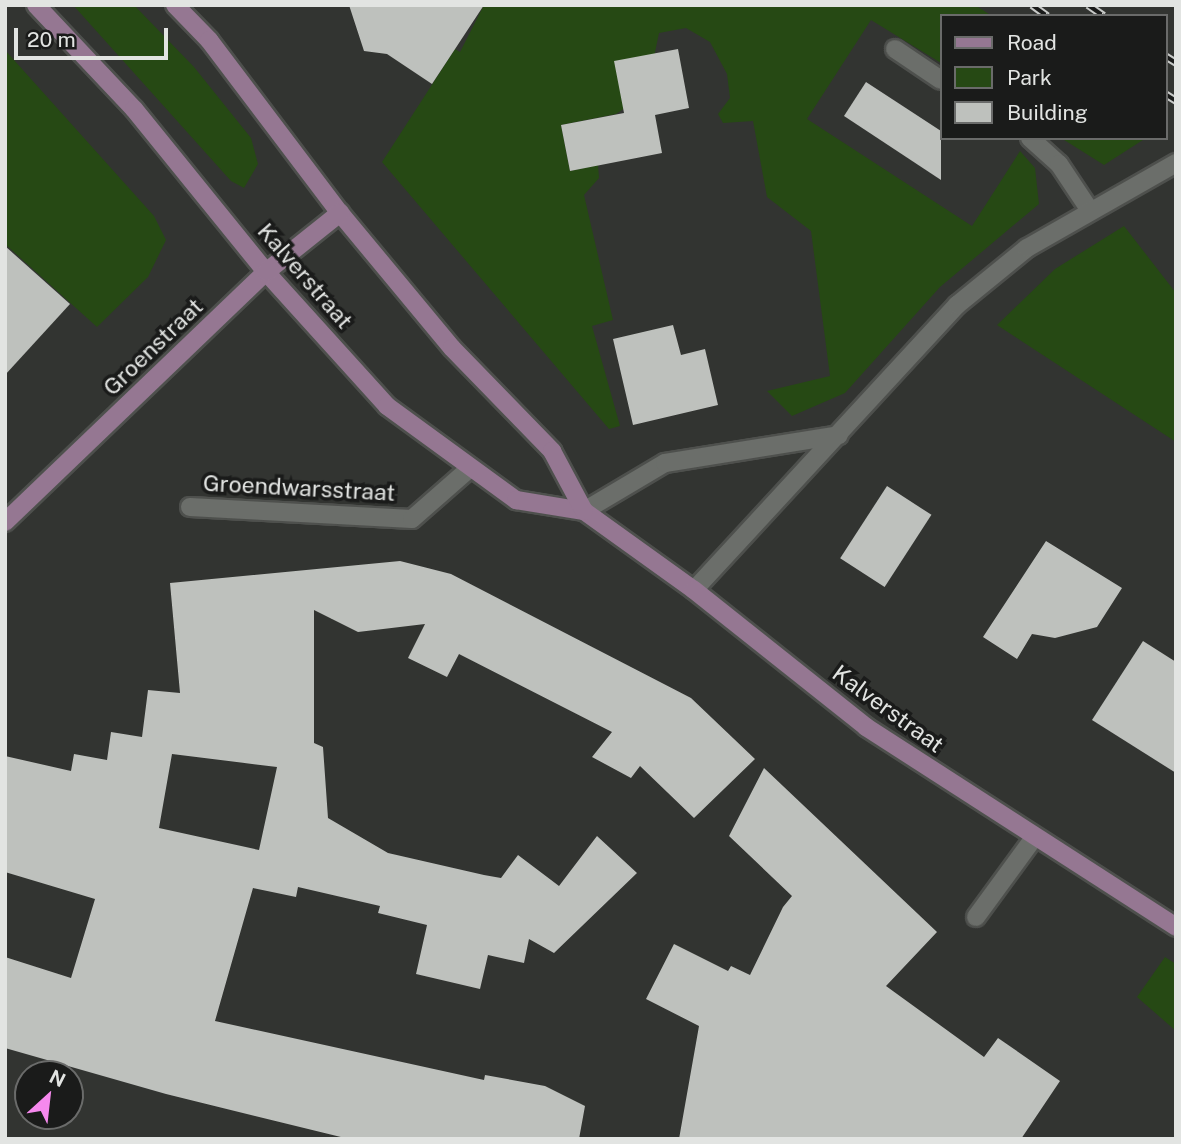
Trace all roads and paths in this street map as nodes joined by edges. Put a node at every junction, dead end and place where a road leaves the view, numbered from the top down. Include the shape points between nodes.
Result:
1 (36, 5) edge
2 (175, 5) edge
3 (894, 49) dead end
4 (940, 79) edge
5 (1032, 140) edge
6 (1176, 163) edge
7 (1089, 209) junction
8 (340, 213) junction
9 (267, 272) junction
10 (839, 435) junction
11 (470, 468) junction
12 (190, 507) dead end
13 (584, 512) junction
14 (5, 522) edge
15 (694, 590) junction
16 (1033, 839) junction
17 (976, 917) dead end
18 (1176, 927) edge

1 - 9 street, Kalverstraat via 134,109
2 - 8 street, Kalverstraat via 209,40
3 - 4 street
5 - 7 street via 1059,164
6 - 7 street
7 - 10 street via 1027,248 957,304
8 - 9 street, Groenstraat
8 - 13 street, Kalverstraat via 452,348 552,451
9 - 11 street, Kalverstraat via 387,406
9 - 14 street, Groenstraat
10 - 13 street via 665,463
10 - 15 street
11 - 12 street, Groendwarsstraat via 412,519
11 - 13 street, Kalverstraat via 516,500
13 - 15 street, Kalverstraat
15 - 16 street, Kalverstraat via 866,727
16 - 17 street
16 - 18 street, Kalverstraat

